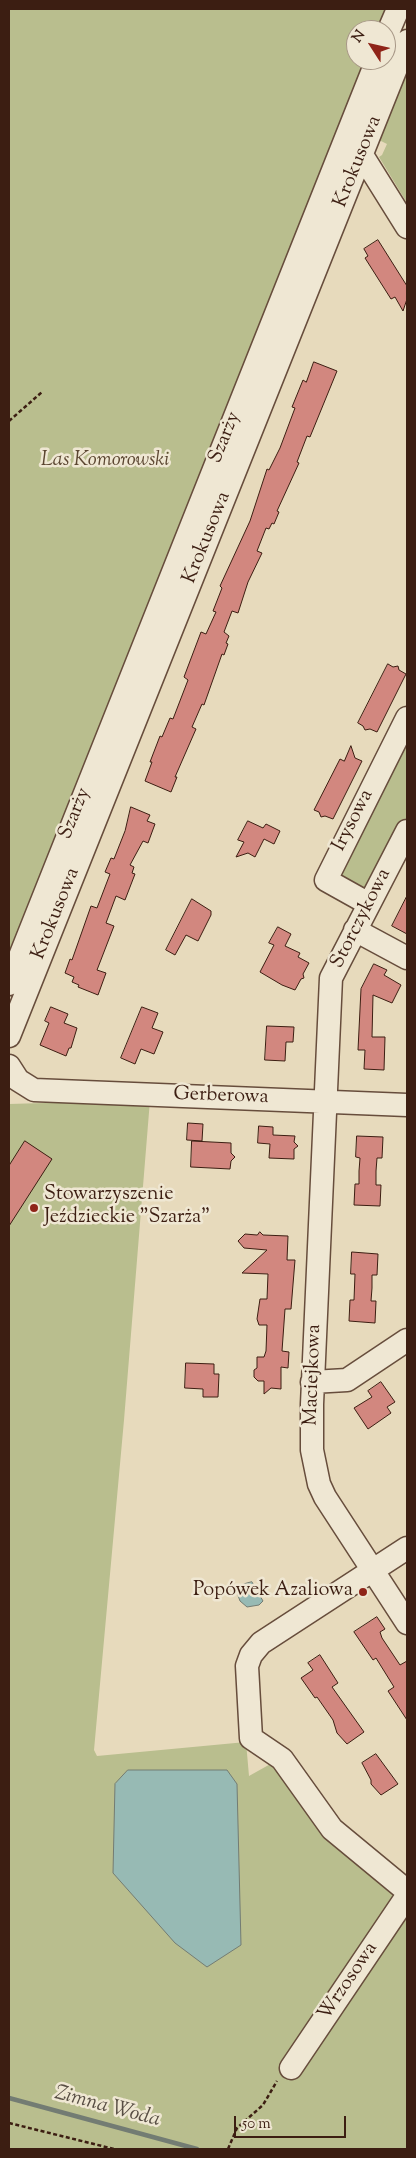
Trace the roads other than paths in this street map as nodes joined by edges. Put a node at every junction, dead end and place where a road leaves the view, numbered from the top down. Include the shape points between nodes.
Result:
1 (407, 41) edge
2 (373, 70) edge
3 (362, 155) junction
4 (407, 227) edge
5 (407, 718) edge
6 (407, 831) edge
7 (369, 904) junction
8 (355, 930) junction
9 (407, 958) edge
10 (9, 984) edge
11 (9, 1036) edge
12 (9, 1066) edge
13 (325, 1101) junction
14 (407, 1105) edge
15 (407, 1340) edge
16 (312, 1382) junction
17 (407, 1548) edge
18 (373, 1570) junction
19 (407, 1623) edge
20 (407, 1891) edge
21 (407, 1896) edge
22 (291, 2068) road end

1 - 3 street, Krokusowa
2 - 10 street, Szarży
3 - 4 street
3 - 11 street, Krokusowa
5 - 7 street, Irysowa via 326,880
6 - 7 street, Storczykowa
7 - 8 street, Storczykowa
8 - 9 street
8 - 13 street, Storczykowa via 331,978
12 - 13 street, Gerberowa via 18,1080 34,1090
13 - 14 street, Gerberowa
13 - 16 street, Maciejkowa
15 - 16 street via 347,1380
16 - 18 street, Maciejkowa via 312,1450 319,1484
17 - 18 street
18 - 19 street, Maciejkowa
18 - 20 street via 256,1648 246,1666 251,1738 282,1759 332,1829
21 - 22 street, Wrzosowa

